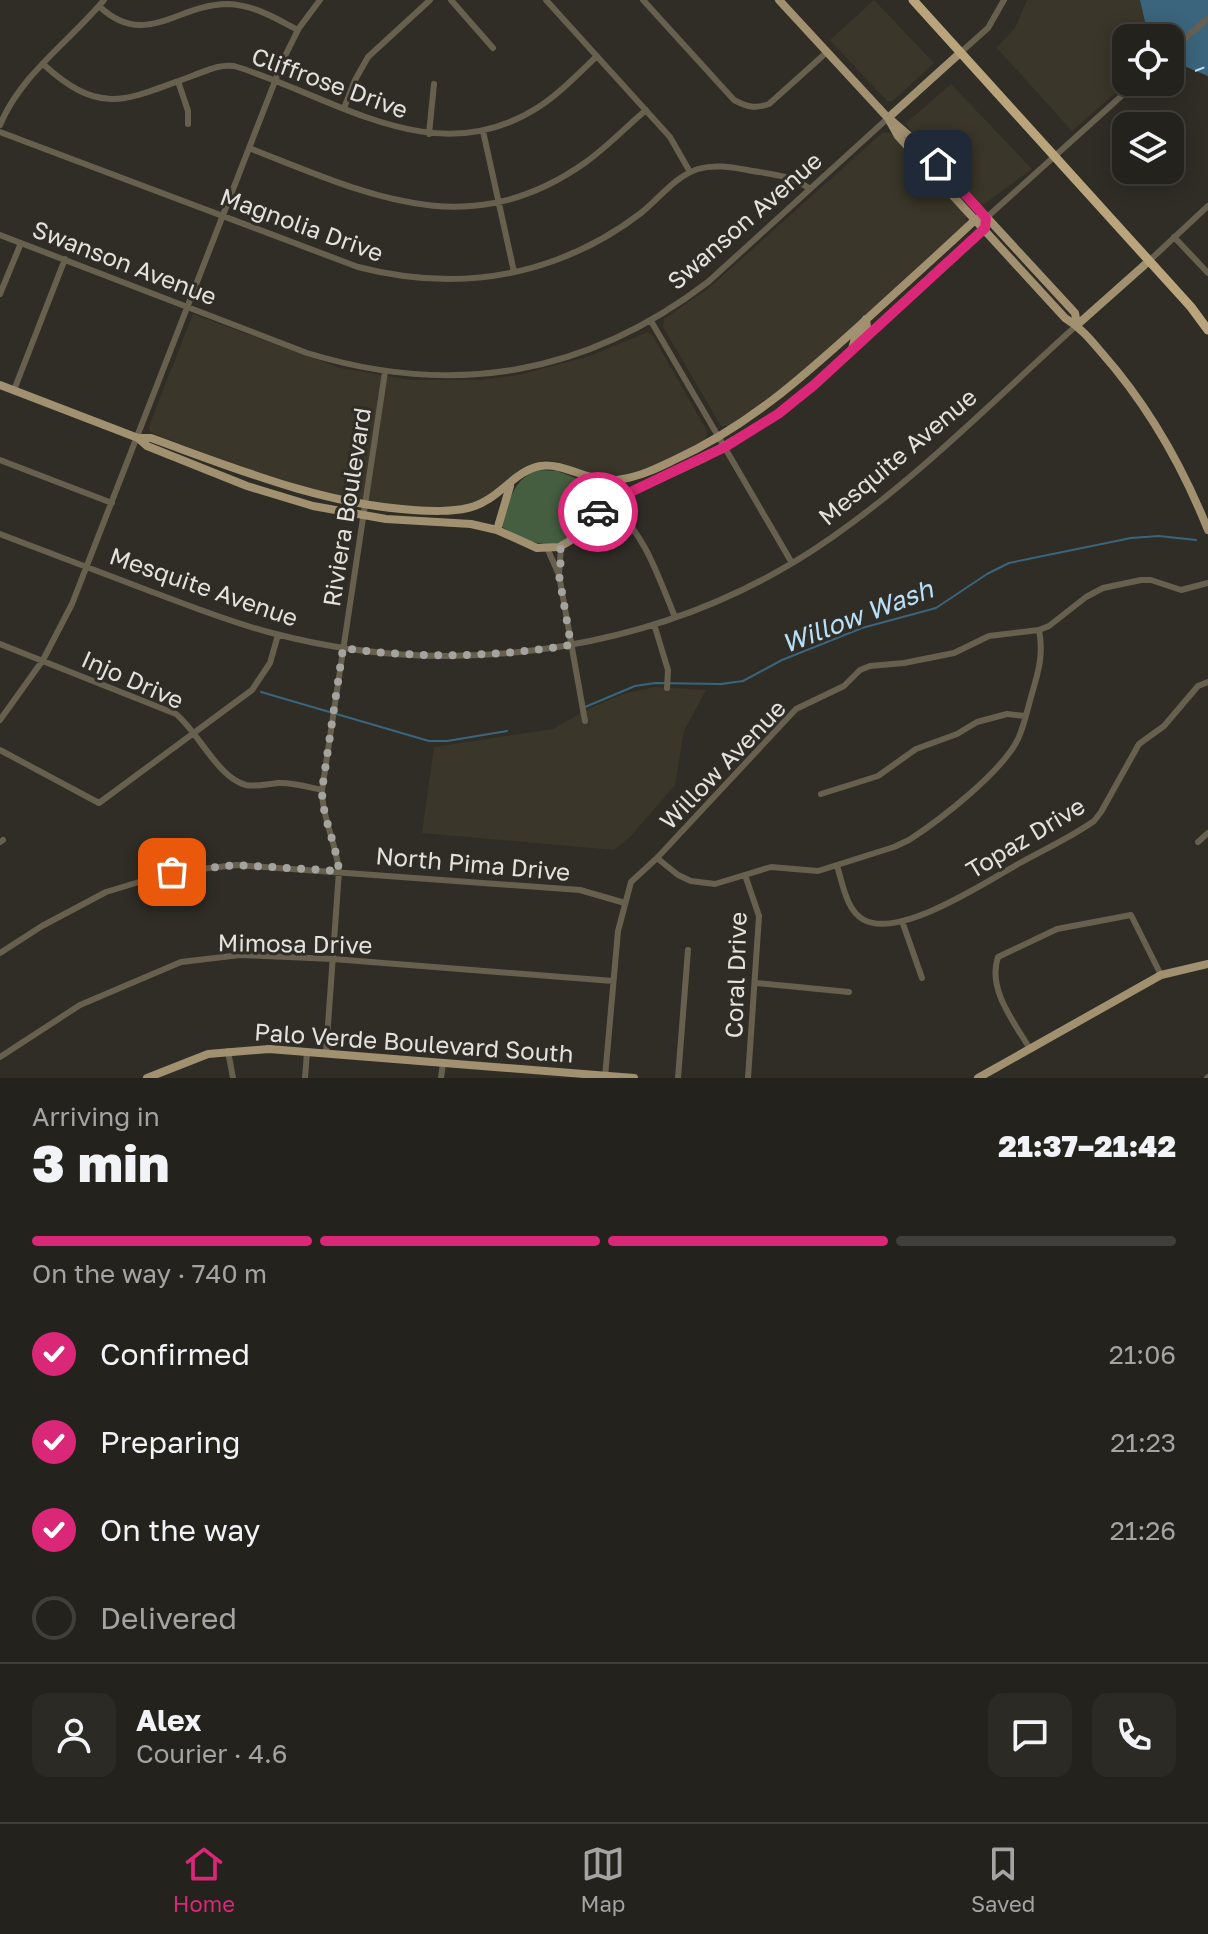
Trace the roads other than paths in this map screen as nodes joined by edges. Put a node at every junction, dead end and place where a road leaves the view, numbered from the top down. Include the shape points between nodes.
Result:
1 (320, 0) edge
2 (430, 0) edge
3 (451, 0) edge
4 (546, 0) edge
5 (643, 0) edge
6 (779, 0) edge
7 (913, 0) edge
8 (1004, 0) edge
9 (102, 3) edge
10 (1208, 18) edge
11 (298, 30) junction
12 (1184, 39) edge
13 (493, 48) dead end
14 (827, 52) junction
15 (960, 53) junction
16 (597, 56) junction
17 (43, 64) junction
18 (178, 81) junction
19 (275, 81) junction
20 (434, 84) dead end
21 (1122, 96) edge
22 (344, 108) junction
23 (646, 110) junction
24 (888, 118) junction
25 (188, 124) dead end
26 (0, 125) edge
27 (483, 131) junction
28 (0, 132) edge
29 (429, 134) junction
30 (249, 148) junction
31 (690, 172) junction
32 (810, 189) junction
33 (499, 201) junction
34 (1208, 206) edge
35 (223, 216) junction
36 (982, 222) junction
37 (0, 235) edge
38 (1174, 237) junction
39 (21, 243) junction
40 (65, 259) junction
41 (1149, 261) junction
42 (928, 263) junction
43 (514, 272) junction
44 (1208, 273) edge
45 (0, 294) edge
46 (910, 298) junction
47 (188, 307) junction
48 (866, 319) junction
49 (651, 321) junction
50 (1077, 325) junction
51 (1208, 330) edge
52 (851, 351) junction
53 (385, 372) junction
54 (0, 385) edge
55 (14, 390) junction
56 (719, 437) junction
57 (138, 438) junction
58 (725, 447) junction
59 (0, 460) edge
60 (590, 479) junction
61 (279, 484) junction
62 (510, 485) junction
63 (247, 486) junction
64 (112, 503) junction
65 (610, 503) junction
66 (365, 505) junction
67 (363, 516) junction
68 (584, 524) junction
69 (497, 530) junction
70 (1208, 530) edge
71 (0, 534) edge
72 (561, 546) junction
73 (548, 550) junction
74 (792, 563) junction
75 (87, 567) junction
76 (559, 575) junction
77 (1208, 583) edge
78 (675, 617) junction
79 (654, 624) junction
80 (1039, 630) junction
81 (278, 635) junction
82 (0, 644) edge
83 (571, 645) junction
84 (343, 648) junction
85 (43, 660) junction
86 (1208, 682) edge
87 (667, 688) dead end
88 (1025, 716) junction
89 (0, 720) edge
90 (585, 721) dead end
91 (195, 733) junction
92 (0, 750) edge
93 (322, 790) junction
94 (821, 794) dead end
95 (1208, 833) edge
96 (1198, 842) dead end
97 (657, 858) junction
98 (837, 866) junction
99 (339, 871) junction
100 (745, 875) junction
101 (625, 903) junction
102 (902, 921) junction
103 (688, 950) dead end
104 (0, 953) edge
105 (333, 959) junction
106 (1208, 964) edge
107 (1161, 975) junction
108 (922, 978) dead end
109 (613, 981) junction
110 (756, 983) junction
111 (849, 992) dead end
112 (1030, 1049) junction
113 (228, 1051) junction
114 (307, 1052) junction
115 (326, 1053) junction
116 (0, 1057) edge
117 (443, 1063) junction
118 (605, 1077) edge
119 (147, 1078) edge
120 (233, 1078) edge
121 (305, 1078) edge
122 (441, 1078) edge
123 (634, 1078) edge
124 (678, 1078) edge
125 (748, 1078) edge
126 (978, 1078) edge

1 - 11 street
2 - 22 street via 368,57
3 - 13 street
4 - 16 street
5 - 14 street via 734,100 747,107 769,104
6 - 14 main road
7 - 15 highway
8 - 15 street, Swanson Avenue via 988,28
9 - 11 street via 115,20 140,27 205,7 237,5
9 - 17 street
10 - 12 street
11 - 19 street
14 - 24 main road
15 - 24 main road, Swanson Avenue
15 - 41 highway
16 - 23 street
16 - 27 street, Cliffrose Drive via 538,108
17 - 18 street, Cliffrose Drive via 72,88 106,99 134,97
17 - 26 street via 18,92
18 - 19 street, Cliffrose Drive via 225,65
18 - 25 street
19 - 22 street, Cliffrose Drive
19 - 30 street
20 - 29 street
21 - 36 street
22 - 29 street, Cliffrose Drive
23 - 31 street
23 - 33 street via 568,173
24 - 32 street, Swanson Avenue
24 - 36 main road via 898,136
27 - 29 street, Cliffrose Drive
27 - 33 street
28 - 35 street, Magnolia Drive
30 - 33 street via 399,202 448,207
30 - 35 street
31 - 32 street via 726,167 792,177
31 - 43 street, Magnolia Drive via 602,239
32 - 49 street, Swanson Avenue via 708,282
33 - 43 street
34 - 38 street, Mesquite Avenue
35 - 43 street, Magnolia Drive via 382,273 458,280
35 - 47 street
36 - 42 main road
36 - 46 main road
36 - 50 main road via 1065,318
37 - 39 street, Swanson Avenue
38 - 41 street, Mesquite Avenue
38 - 44 street
39 - 40 street, Swanson Avenue
39 - 45 street
40 - 47 street, Swanson Avenue
40 - 55 street
41 - 50 main road, Mesquite Avenue
41 - 51 highway
42 - 46 main road via 907,289
42 - 48 main road
46 - 52 main road
47 - 53 street, Swanson Avenue via 307,353
47 - 57 street
48 - 52 main road via 867,327
48 - 56 main road via 795,384
49 - 53 street, Swanson Avenue via 585,352 517,371 446,377
49 - 56 street
50 - 70 main road via 1152,419
50 - 74 street, Mesquite Avenue via 886,496
52 - 58 main road via 778,414
53 - 66 street, Riviera Boulevard
54 - 55 main road
55 - 57 main road
56 - 58 street
56 - 60 main road via 642,474 616,481
57 - 61 main road via 151,438
57 - 63 main road
57 - 64 street
58 - 65 main road
58 - 74 street
59 - 64 street
60 - 62 main road via 544,466 523,473
60 - 68 main road
61 - 63 main road
61 - 66 main road
62 - 66 main road via 465,509
62 - 69 main road
63 - 67 main road
64 - 75 street
65 - 68 main road
65 - 78 street via 646,546
66 - 67 street, Riviera Boulevard
67 - 69 main road
67 - 84 street, Riviera Boulevard
68 - 72 main road
69 - 73 main road
71 - 75 street, Mesquite Avenue
72 - 73 main road
72 - 76 street
73 - 76 street
74 - 78 street, Mesquite Avenue
75 - 81 street, Mesquite Avenue
75 - 85 street
76 - 83 street
77 - 80 street, Willow Avenue via 1181,590 1141,580 1103,588
78 - 79 street, Mesquite Avenue
79 - 83 street, Mesquite Avenue
79 - 87 street
80 - 88 street via 1042,659
80 - 97 street, Willow Avenue via 1000,633 954,653 860,670 844,686 786,718
81 - 84 street, Mesquite Avenue
81 - 91 street via 270,663 252,690
82 - 85 street, Injo Drive
83 - 84 street, Mesquite Avenue via 450,656
83 - 90 street
84 - 93 street, Riviera Boulevard
85 - 89 street
85 - 91 street, Injo Drive via 169,709
86 - 102 street, Topaz Drive via 1139,744 1094,821 945,905
88 - 94 street via 1007,714 977,722 916,749 878,776
88 - 98 street via 1018,738 995,770 922,832
91 - 92 street via 99,803
91 - 93 street, Injo Drive via 224,772 243,784
93 - 99 street, Riviera Boulevard
95 - 96 street
97 - 100 street via 678,875 703,884
97 - 101 street, Willow Avenue via 631,882
98 - 100 street via 809,872 771,867
98 - 102 street, Topaz Drive via 850,906 859,916 878,924
99 - 101 street, North Pima Drive via 580,890
99 - 104 street, North Pima Drive via 237,865 172,872 106,892
99 - 105 street, Riviera Boulevard
100 - 110 street, Coral Drive via 759,916
101 - 109 street, Willow Avenue
102 - 108 street
103 - 124 street
105 - 109 street, Mimosa Drive
105 - 115 street, Riviera Boulevard
105 - 116 street, Mimosa Drive via 240,955 181,962 80,1005
106 - 107 main road
107 - 112 main road
107 - 112 street via 1131,915 1057,929 998,957 993,971 1005,1010
109 - 118 street, Willow Avenue
110 - 111 street
110 - 125 street, Coral Drive
112 - 126 main road
113 - 114 main road, Palo Verde Boulevard South
113 - 119 main road, Palo Verde Boulevard South
113 - 120 street
114 - 115 main road, Palo Verde Boulevard South
114 - 121 street
115 - 117 main road, Palo Verde Boulevard South
117 - 118 main road, Palo Verde Boulevard South
117 - 122 street
118 - 123 main road, Palo Verde Boulevard South

